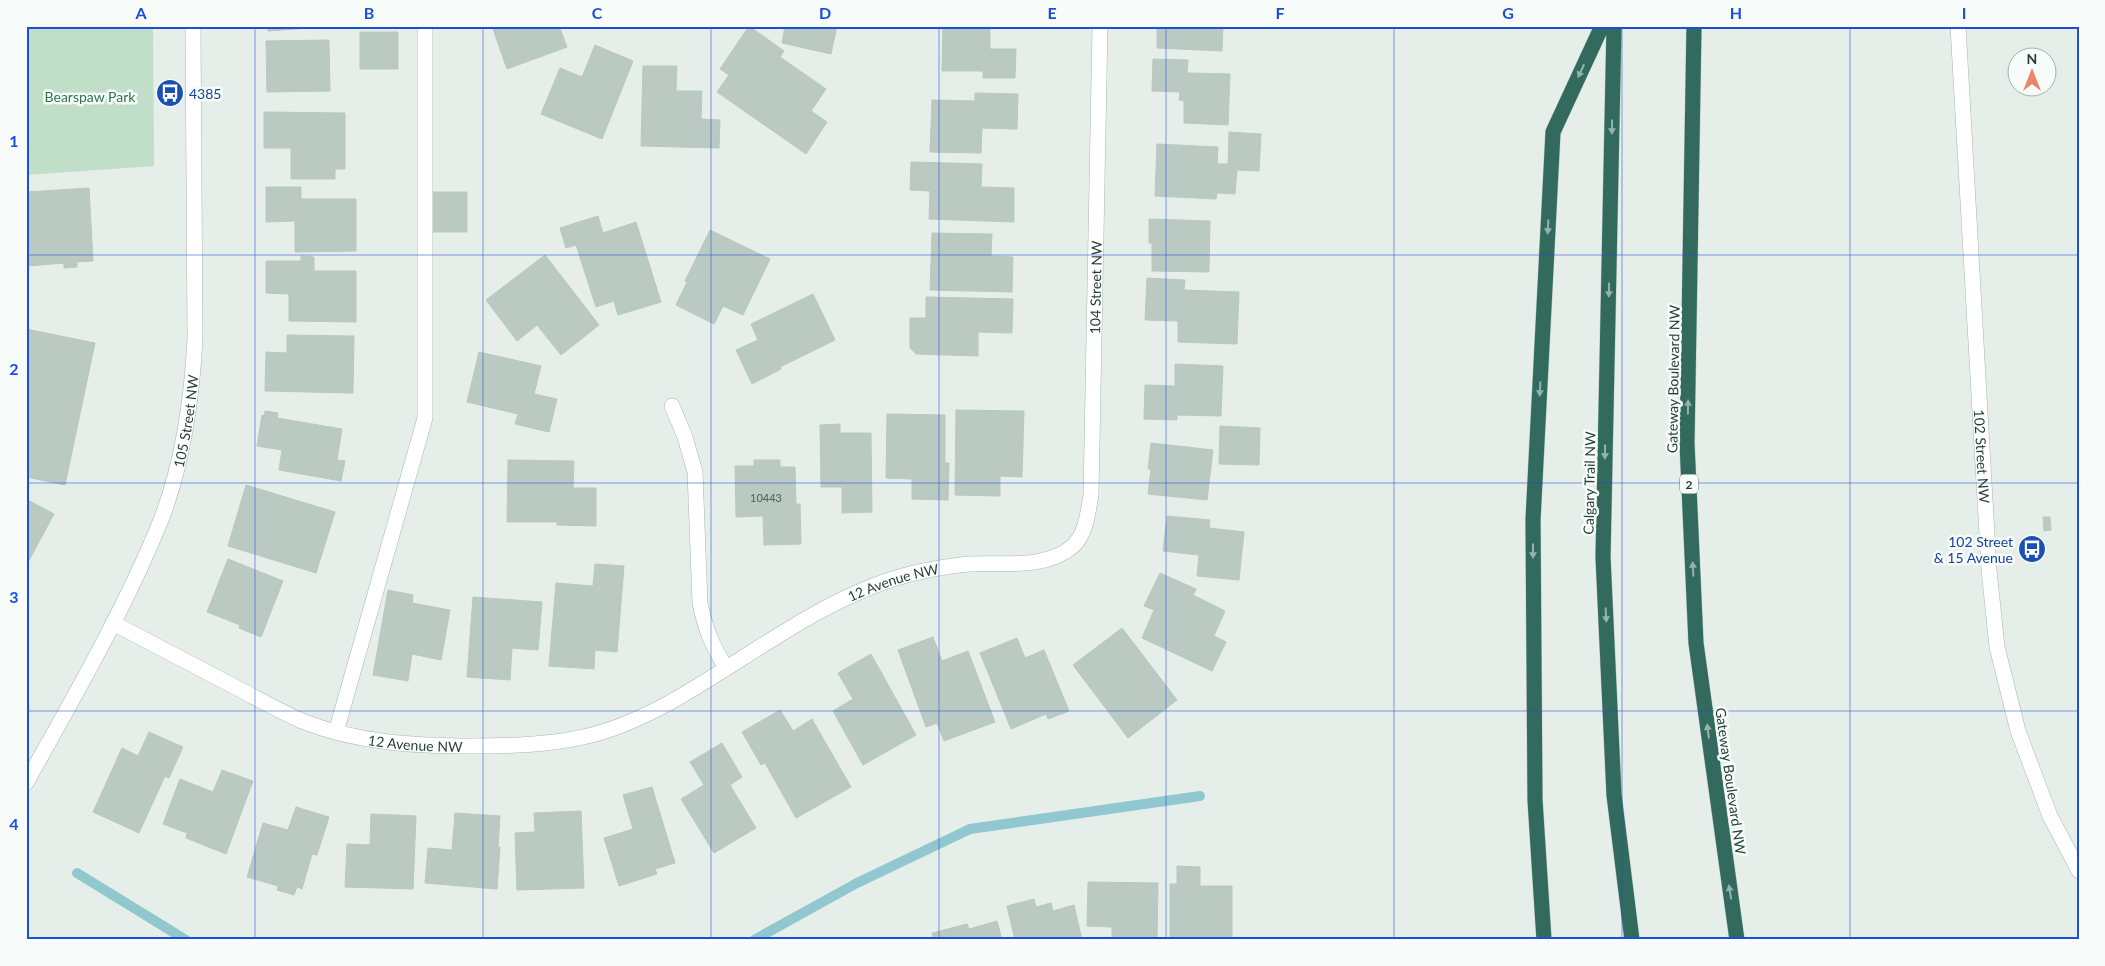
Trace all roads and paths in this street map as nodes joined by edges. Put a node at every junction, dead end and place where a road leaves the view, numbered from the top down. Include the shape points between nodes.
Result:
1 (193, 26) edge
2 (425, 26) edge
3 (1100, 26) edge
4 (1602, 26) edge
5 (1614, 26) edge
6 (1694, 26) edge
7 (1958, 26) edge
8 (672, 406) dead end
9 (1075, 544) joint
10 (113, 623) junction
11 (726, 668) junction
12 (336, 732) junction
13 (26, 782) edge
14 (2079, 871) edge
15 (1544, 940) edge
16 (1632, 940) edge
17 (1737, 940) edge

1 - 10 street, 105 Street NW via 196,299 193,376 178,464 161,519
2 - 12 street via 425,418
3 - 9 street, 104 Street NW via 1091,495 1088,516
4 -> 15 highway via 1553,132 1533,520 1535,800
5 -> 16 highway, Calgary Trail NW via 1603,557 1614,795
17 -> 6 highway, Gateway Boulevard NW / 2 via 1696,624 1687,442
7 - 14 street, 102 Street NW via 1988,560 1997,647 2018,730 2037,782 2050,816
8 - 11 street via 695,472 700,603 704,623 711,644
9 - 11 street, 12 Avenue NW via 1062,554 1044,560 932,569 874,585 839,601
10 - 12 street, 12 Avenue NW via 302,721
10 - 13 street, 105 Street NW
11 - 12 street, 12 Avenue NW via 624,725 583,738 519,746 422,746

